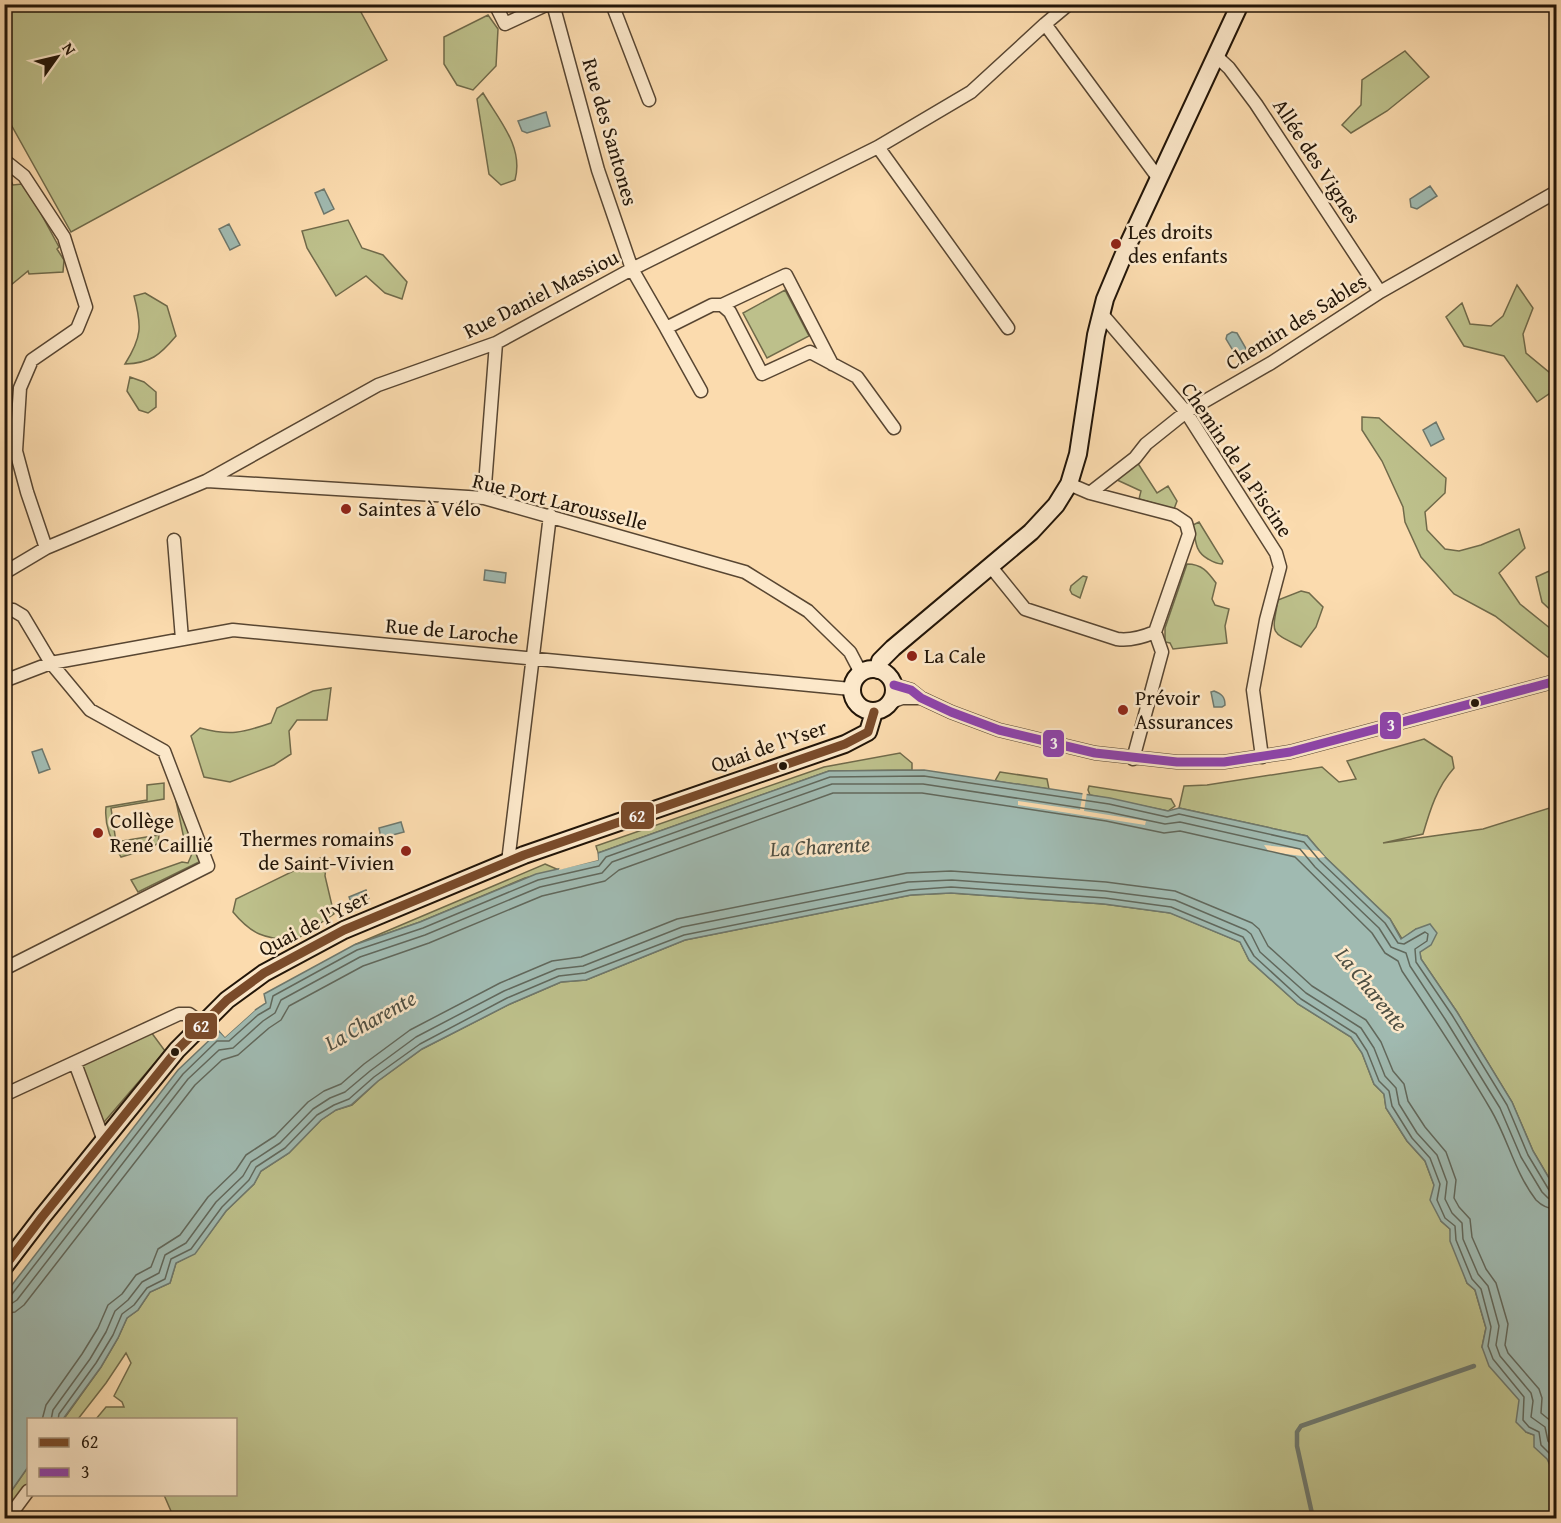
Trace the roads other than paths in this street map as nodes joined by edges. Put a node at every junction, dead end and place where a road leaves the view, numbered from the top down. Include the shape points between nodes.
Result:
1 (495, 4) edge
2 (548, 4) edge
3 (553, 4) edge
4 (612, 4) edge
5 (1069, 4) edge
6 (1240, 4) edge
7 (1045, 24) junction
8 (1216, 56) junction
9 (649, 100) dead end
10 (878, 147) junction
11 (4, 160) edge
12 (1159, 179) junction
13 (1557, 192) edge
14 (632, 270) junction
15 (1380, 292) junction
16 (723, 305) junction
17 (1101, 313) junction
18 (666, 328) junction
19 (1008, 328) dead end
20 (496, 343) junction
21 (832, 364) junction
22 (701, 392) dead end
23 (1186, 412) junction
24 (894, 428) dead end
25 (206, 481) junction
26 (1069, 484) junction
27 (1090, 493) junction
28 (484, 498) junction
29 (550, 515) junction
30 (174, 540) dead end
31 (46, 548) junction
32 (991, 567) junction
33 (4, 573) edge
34 (4, 609) edge
35 (1155, 632) junction
36 (182, 639) junction
37 (532, 658) junction
38 (51, 663) junction
39 (878, 670) junction
40 (861, 673) junction
41 (4, 681) edge
42 (1557, 681) edge
43 (894, 685) junction
44 (851, 689) junction
45 (921, 698) junction
46 (891, 702) junction
47 (874, 712) junction
48 (1262, 757) junction
49 (1133, 759) junction
50 (508, 862) junction
51 (4, 969) edge
52 (202, 1023) junction
53 (75, 1062) junction
54 (4, 1095) edge
55 (104, 1141) junction
56 (4, 1267) edge
57 (27, 1492) edge
58 (8, 1518) edge

1 - 2 street via 505,24
3 - 14 street, Rue des Santones via 598,170
4 - 9 street
5 - 7 street, Rue Daniel Massiou
6 - 8 street
7 - 10 street, Rue Daniel Massiou via 971,92
7 - 12 street
8 - 12 street
8 - 15 street, Allée des Vignes via 1230,68 1256,104
10 - 14 street, Rue Daniel Massiou
10 - 19 street
11 - 31 street via 24,176 64,237 86,307 77,329 32,360 20,388 16,451
12 - 17 street
13 - 15 street, Chemin des Sables
14 - 18 street, Rue des Santones
14 - 20 street, Rue Daniel Massiou
15 - 23 street, Chemin des Sables via 1271,363
16 - 18 street via 712,305
16 - 21 street via 762,374 810,352
16 - 21 street via 786,275
17 - 23 street, Chemin de la Piscine
17 - 26 street via 1078,454
18 - 22 street, Rue des Santones
20 - 25 street, Rue Daniel Massiou via 378,385
20 - 28 street
21 - 24 street via 857,377
23 - 27 street, Chemin des Sables
23 - 48 street, Chemin de la Piscine via 1276,553 1280,567 1253,690
25 - 28 street, Rue Port Larousselle
25 - 31 street, Rue Daniel Massiou
26 - 27 street
26 - 32 street via 1047,516
27 - 35 street via 1174,515 1186,523 1189,534
28 - 29 street, Rue Port Larousselle
29 - 37 street
29 - 40 street, Rue Port Larousselle via 745,572 808,611 850,652
30 - 36 street
31 - 33 street, Rue Daniel Massiou
32 - 35 street via 1025,609 1117,639 1145,637
32 - 39 street via 884,656
34 - 38 street via 23,616
35 - 49 street via 1162,652
36 - 37 street, Rue de Laroche via 233,630
36 - 38 street, Rue de Laroche
37 - 44 street, Rue de Laroche
37 - 50 street
38 - 41 street, Rue de Laroche
38 - 51 street via 90,710 164,751 208,866
39 - 40 street
39 - 43 street via 888,675
40 - 44 street
42 - 48 street via 1316,747
43 - 45 street
43 - 46 street
44 - 47 street via 855,703
45 - 46 street
45 - 49 street via 999,730
46 - 47 street
47 - 50 street, Quai de l'Yser via 868,732 845,744
48 - 49 street via 1224,762
50 - 52 street, Quai de l'Yser via 320,941 255,979
52 - 53 street via 189,1014 179,1014
52 - 55 street, Quai de l'Yser
53 - 54 street
53 - 55 street
55 - 56 street, Quai de l'Yser
57 - 58 street

